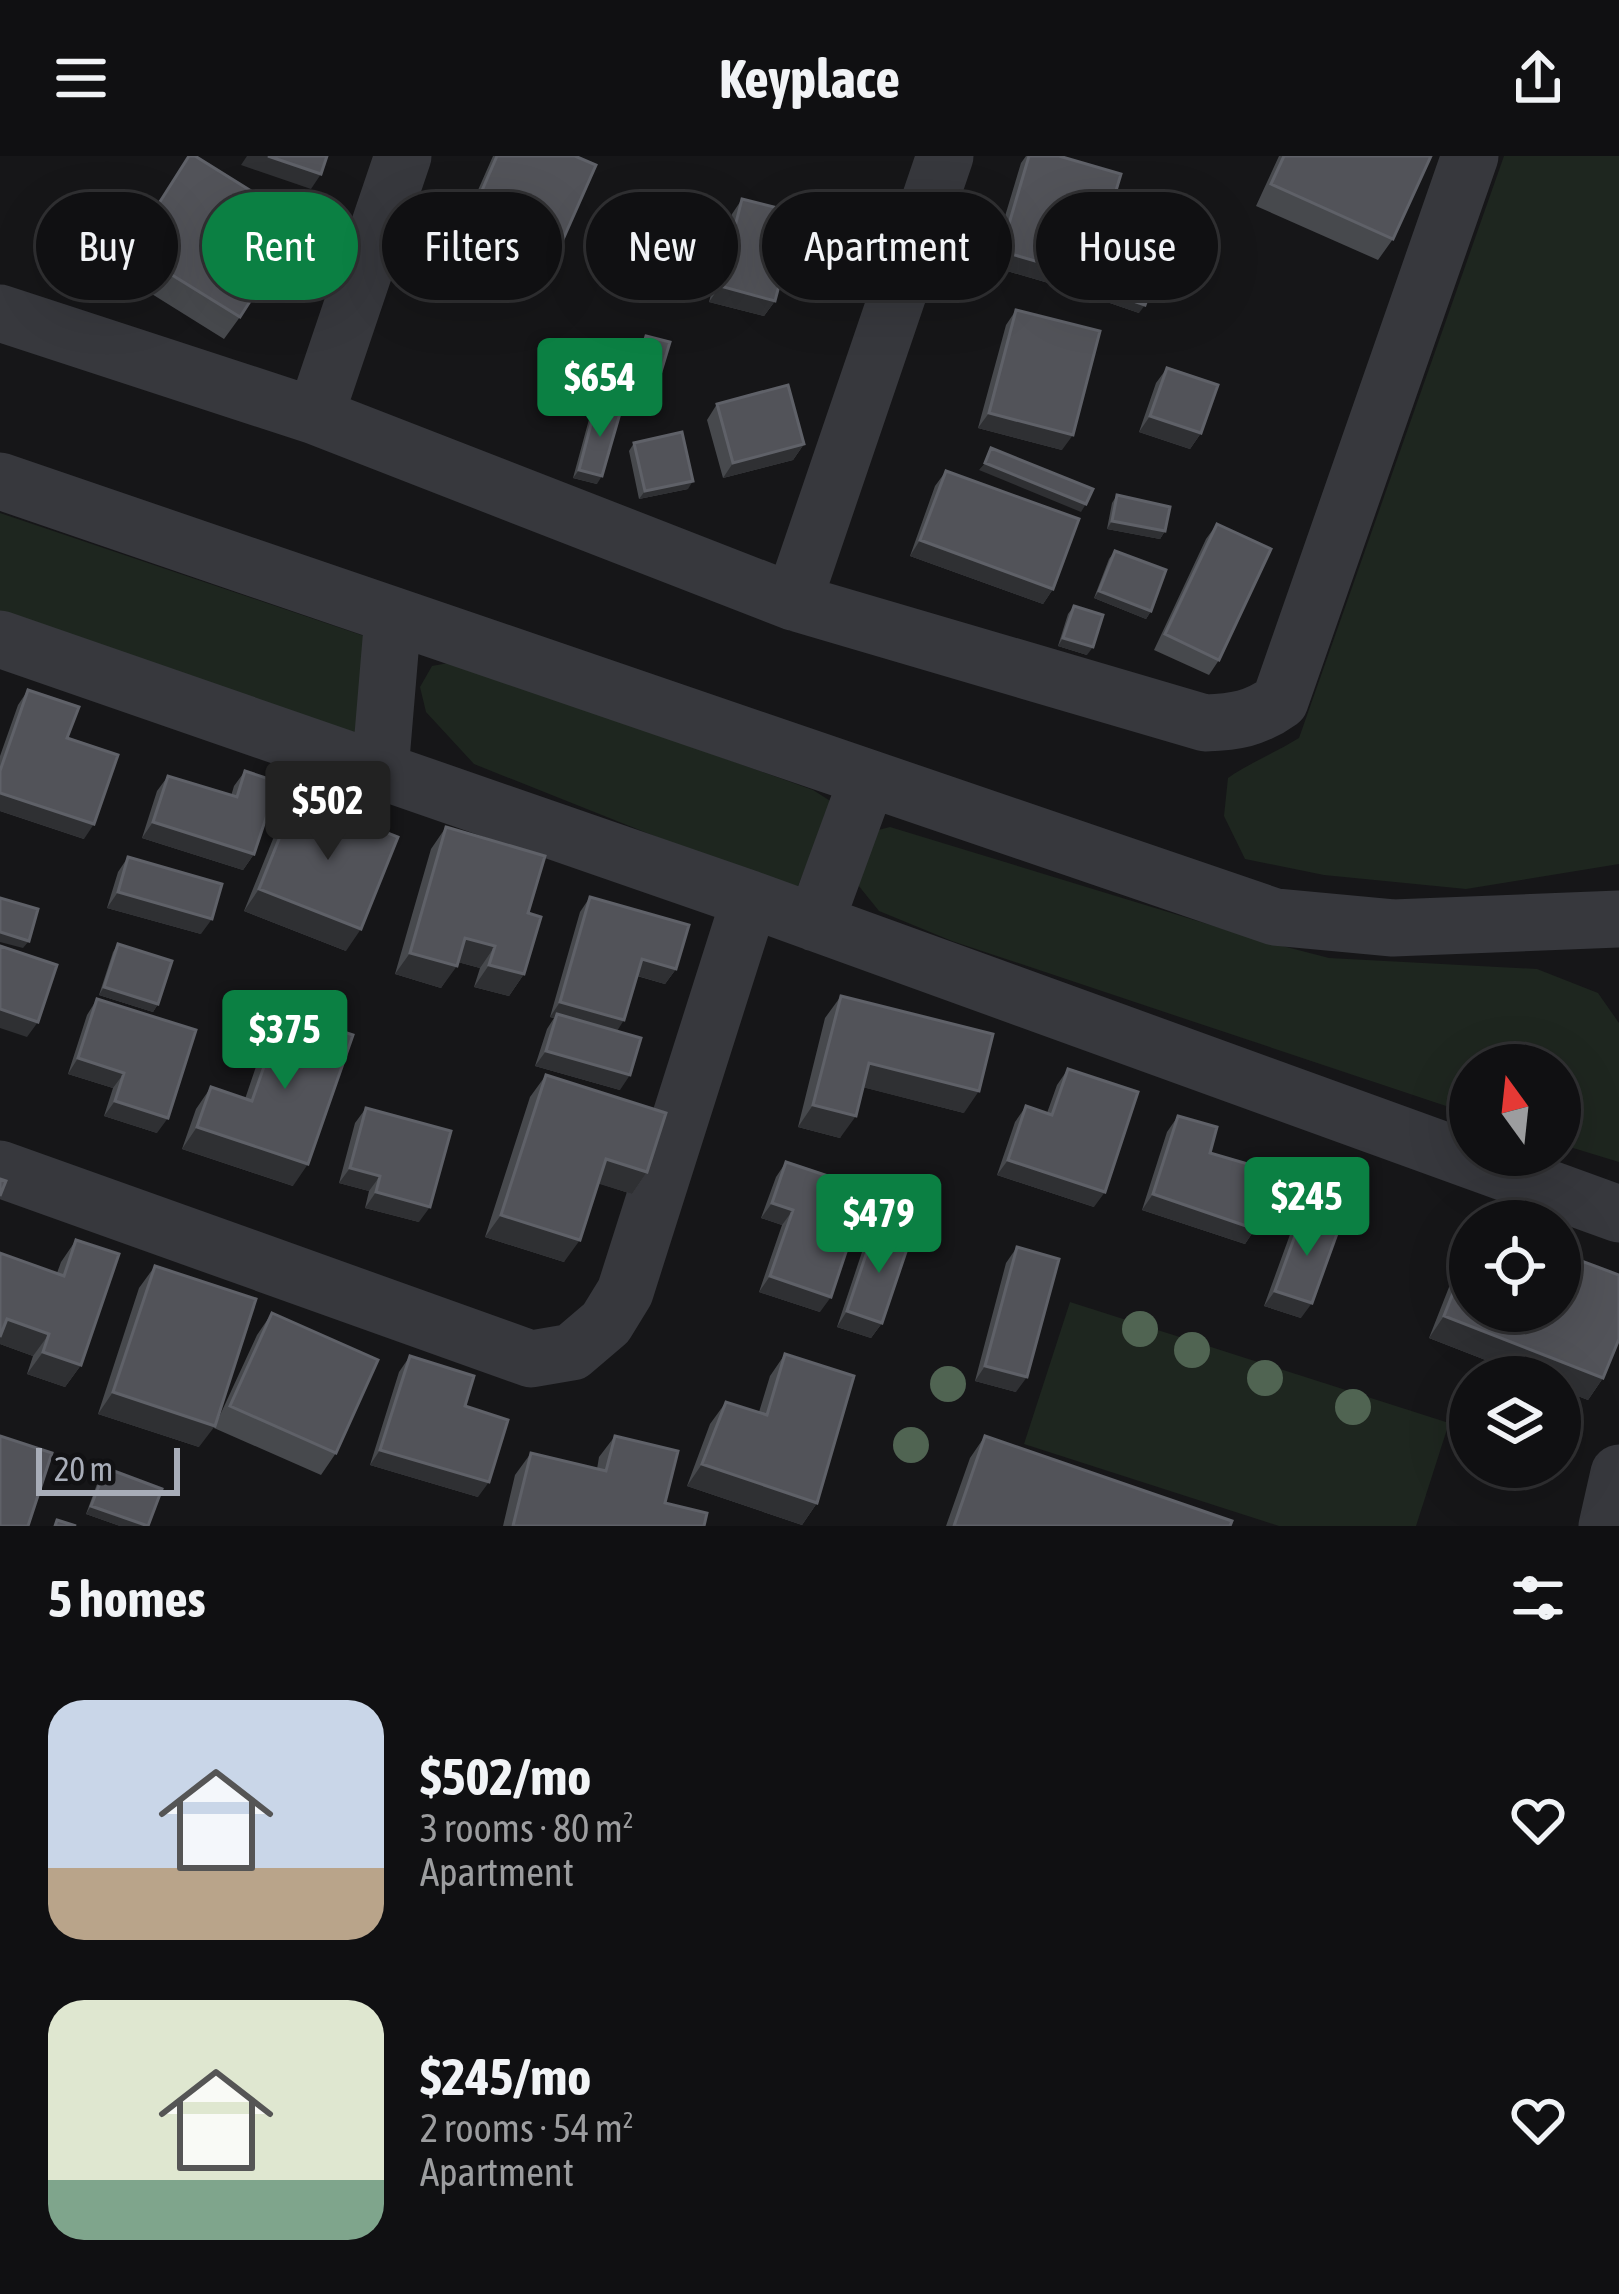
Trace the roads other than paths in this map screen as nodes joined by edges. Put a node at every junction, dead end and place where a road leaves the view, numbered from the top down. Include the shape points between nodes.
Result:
1 (403, 156) edge
2 (945, 156) edge
3 (1470, 156) edge
4 (0, 313) edge
5 (315, 416) junction
6 (0, 482) edge
7 (793, 602) junction
8 (393, 616) junction
9 (0, 639) edge
10 (380, 771) junction
11 (868, 778) junction
12 (750, 899) junction
13 (1619, 919) edge
14 (815, 923) junction
15 (0, 1169) edge
16 (1619, 1214) edge
17 (1619, 1473) edge
18 (1607, 1526) edge

1 - 5 street
2 - 7 street
3 - 7 street via 1280,701 1263,714 1205,723
4 - 5 street
5 - 7 street
6 - 8 street
8 - 10 street
8 - 11 street
9 - 10 street
10 - 12 street
11 - 13 street via 1275,917 1393,928
11 - 14 street
12 - 14 street
12 - 15 street via 625,1292 606,1323 572,1352 531,1360
14 - 16 street
17 - 18 street

